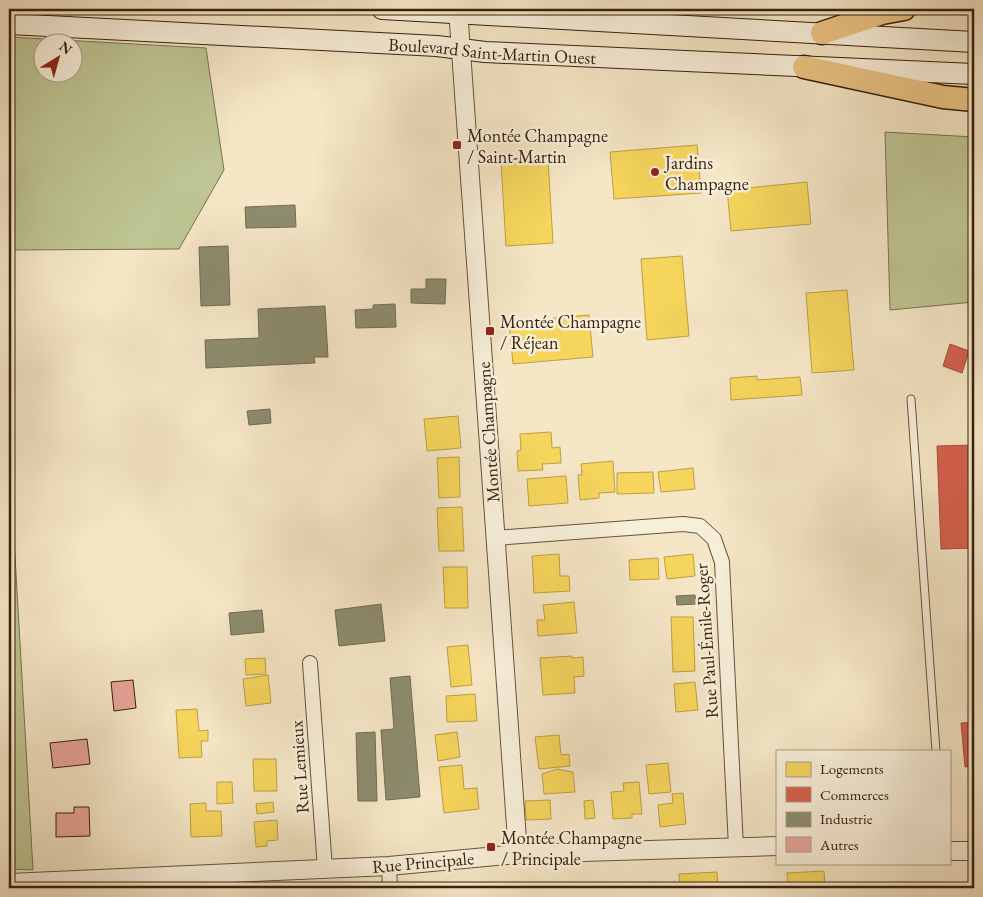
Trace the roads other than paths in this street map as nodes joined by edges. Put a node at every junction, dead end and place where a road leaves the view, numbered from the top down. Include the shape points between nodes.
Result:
1 (382, 9) edge
2 (904, 9) edge
3 (458, 11) edge
4 (9, 24) edge
5 (822, 33) junction
6 (974, 42) edge
7 (460, 48) junction
8 (804, 67) junction
9 (974, 74) edge
10 (974, 100) edge
11 (911, 399) dead end
12 (495, 538) junction
13 (310, 663) dead end
14 (936, 750) edge
15 (776, 846) edge
16 (736, 847) junction
17 (950, 851) edge
18 (974, 851) edge
19 (518, 854) junction
20 (389, 866) junction
21 (324, 869) junction
22 (9, 883) edge
23 (390, 888) edge

1 - 3 main road, Boulevard Saint-Martin Ouest
2 - 5 main road
3 - 5 main road, Boulevard Saint-Martin Ouest
3 - 7 street, Montée Champagne
4 - 7 main road, Boulevard Saint-Martin Ouest
5 - 6 main road, Boulevard Saint-Martin Ouest
7 - 8 main road, Boulevard Saint-Martin Ouest via 485,52
7 - 12 street, Montée Champagne
8 - 9 main road, Boulevard Saint-Martin Ouest
8 - 10 main road via 943,97
11 - 14 lane
12 - 16 street, Rue Paul-Émile-Roger via 683,524 700,526 714,538 722,562
12 - 19 street, Montée Champagne
13 - 21 street, Rue Lemieux
15 - 16 street, Rue Principale
16 - 19 street, Rue Principale
17 - 18 street
19 - 20 street, Rue Principale
20 - 21 street, Rue Principale
20 - 23 street
21 - 22 street, Rue Principale

